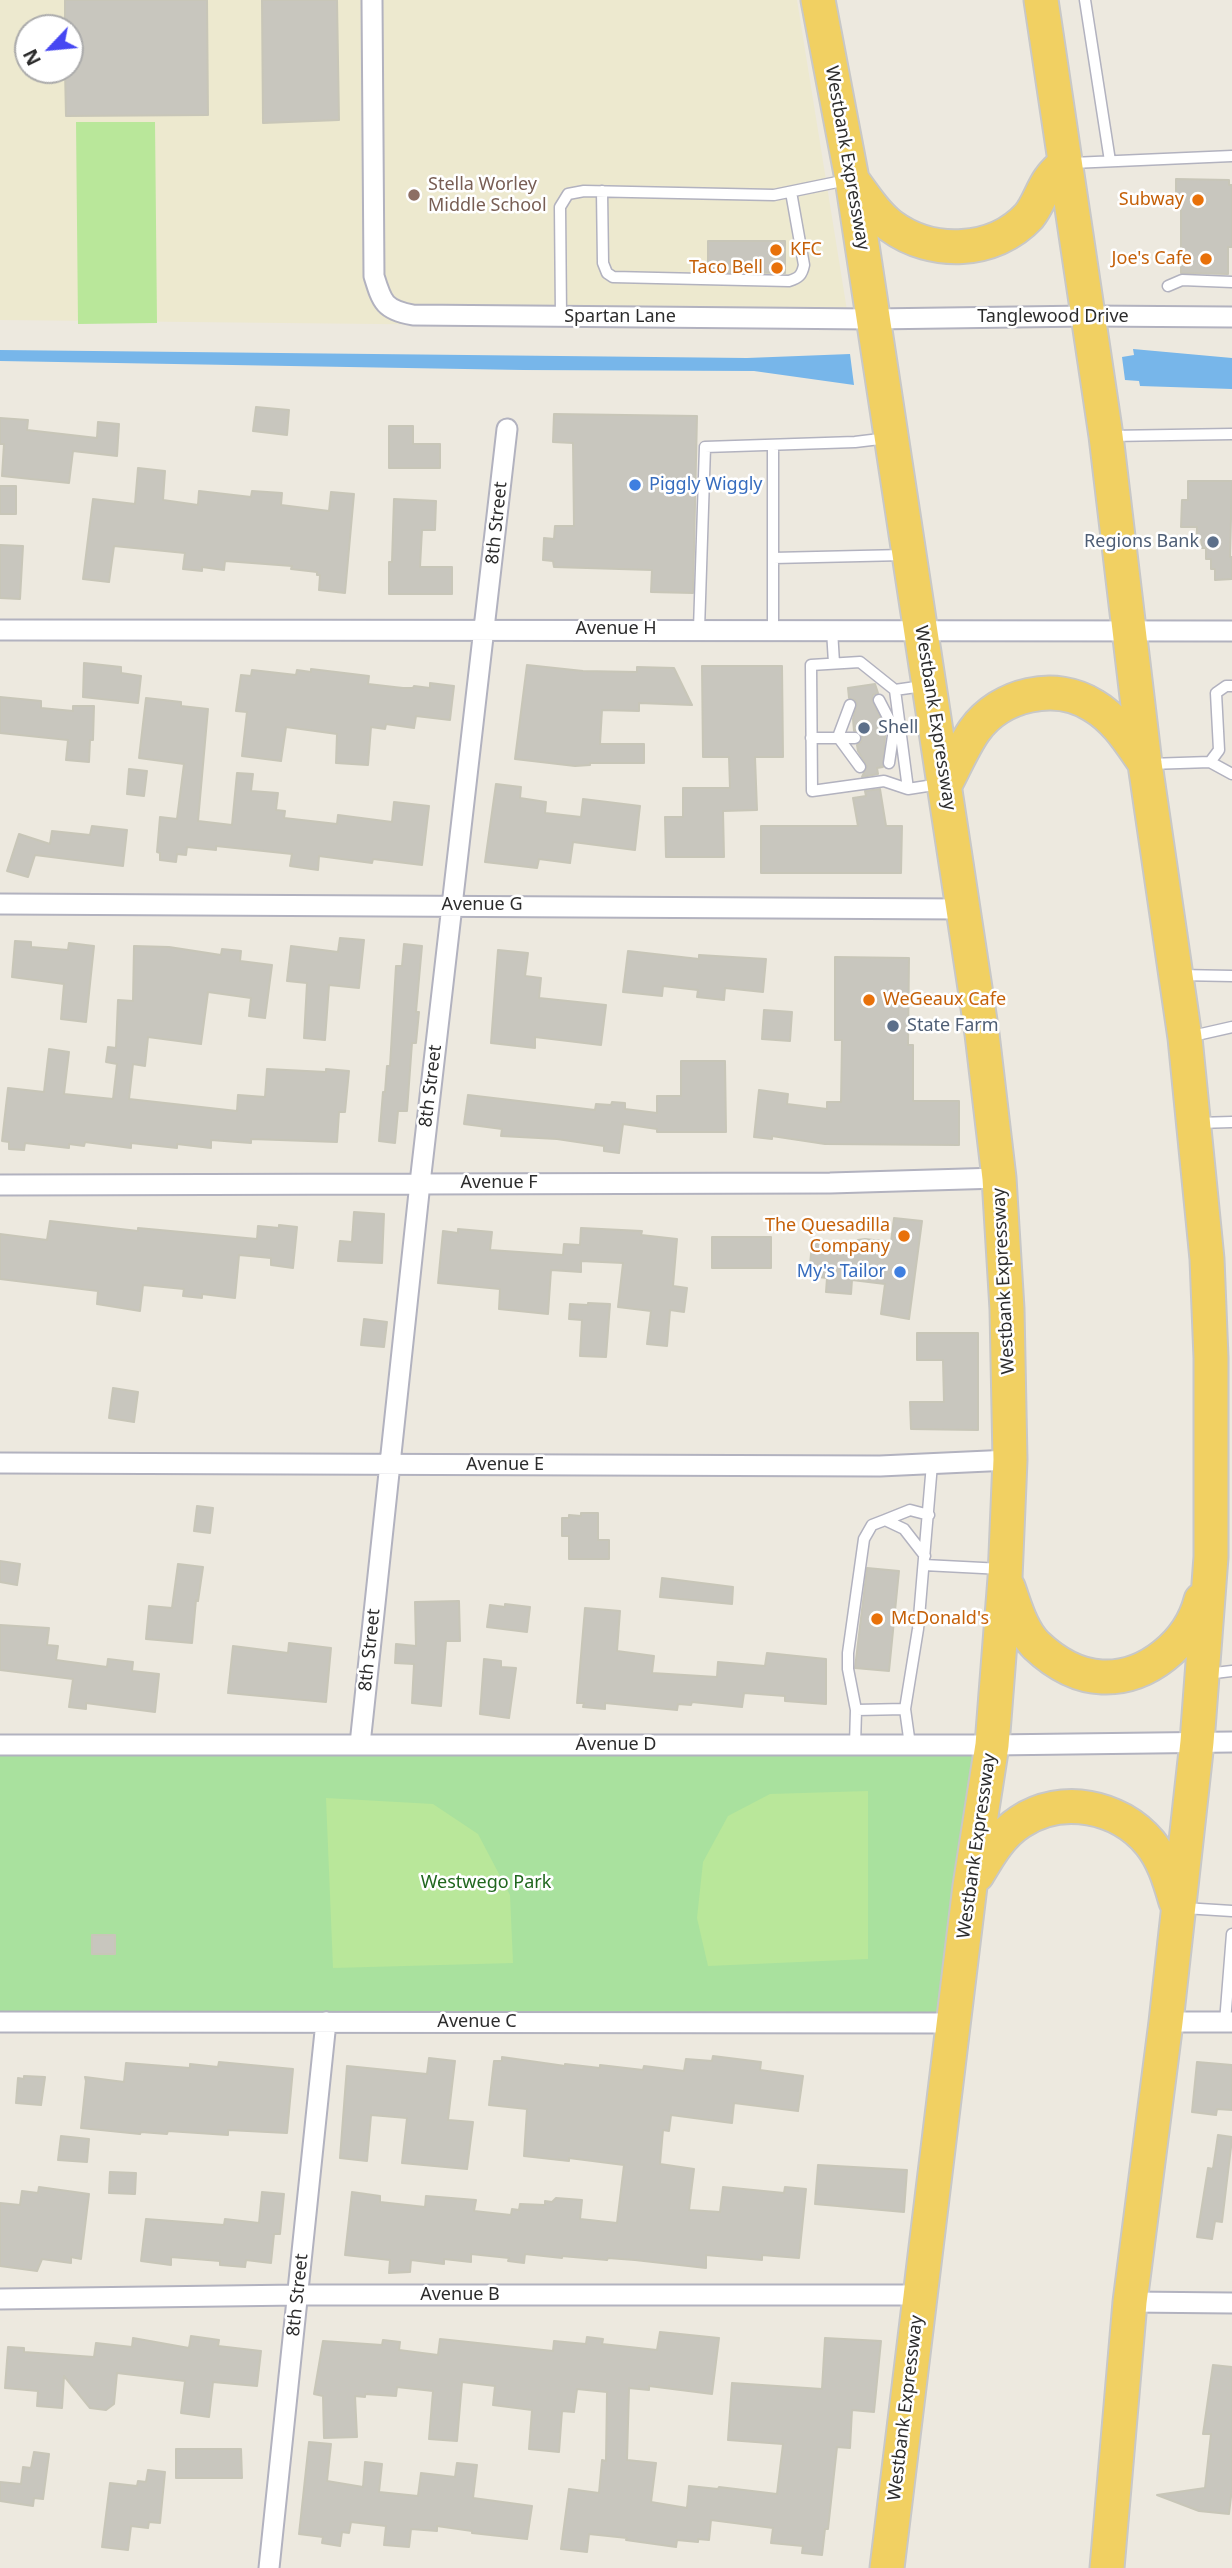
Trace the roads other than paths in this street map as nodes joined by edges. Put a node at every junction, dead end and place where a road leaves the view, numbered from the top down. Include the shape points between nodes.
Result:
1 (372, 0) edge
2 (818, 0) edge
3 (1041, 0) edge
4 (1085, 0) edge
5 (1232, 156) edge
6 (1110, 161) junction
7 (1065, 163) junction
8 (852, 179) junction
9 (602, 191) junction
10 (791, 192) junction
11 (1232, 282) edge
12 (1168, 286) dead end
13 (561, 316) junction
14 (1088, 316) junction
15 (1232, 317) edge
16 (873, 319) junction
17 (507, 429) dead end
18 (1232, 434) edge
19 (1106, 436) junction
20 (892, 438) junction
21 (773, 445) junction
22 (910, 555) junction
23 (773, 558) junction
24 (485, 629) junction
25 (699, 629) junction
26 (0, 630) edge
27 (773, 630) junction
28 (832, 630) junction
29 (921, 630) junction
30 (1232, 631) edge
31 (1131, 632) junction
32 (834, 663) junction
33 (930, 685) junction
34 (1232, 686) edge
35 (895, 690) junction
36 (879, 700) dead end
37 (850, 705) dead end
38 (882, 715) dead end
39 (853, 719) dead end
40 (893, 731) junction
41 (838, 737) junction
42 (811, 738) junction
43 (855, 738) dead end
44 (887, 749) dead end
45 (858, 752) dead end
46 (1210, 762) junction
47 (889, 763) dead end
48 (1145, 764) junction
49 (860, 767) dead end
50 (1232, 774) edge
51 (946, 783) junction
52 (908, 789) junction
53 (0, 904) edge
54 (452, 905) junction
55 (964, 909) junction
56 (1175, 975) junction
57 (1232, 976) edge
58 (1232, 1027) edge
59 (1185, 1038) junction
60 (1232, 1122) edge
61 (1193, 1123) junction
62 (999, 1178) junction
63 (420, 1183) junction
64 (0, 1185) edge
65 (1010, 1460) junction
66 (0, 1463) edge
67 (932, 1464) junction
68 (390, 1465) junction
69 (1222, 1465) edge
70 (929, 1515) junction
71 (885, 1520) junction
72 (1215, 1544) junction
73 (925, 1561) junction
74 (1006, 1574) junction
75 (1217, 1673) edge
76 (905, 1709) junction
77 (856, 1710) junction
78 (1197, 1742) junction
79 (1232, 1742) edge
80 (360, 1744) junction
81 (0, 1745) edge
82 (855, 1745) junction
83 (910, 1745) junction
84 (992, 1745) junction
85 (970, 1886) junction
86 (1178, 1907) junction
87 (1232, 1911) edge
88 (1232, 1934) edge
89 (0, 2022) edge
90 (326, 2022) junction
91 (1166, 2022) junction
92 (1228, 2022) edge
93 (953, 2023) junction
94 (298, 2295) junction
95 (920, 2295) junction
96 (0, 2299) edge
97 (1130, 2302) junction
98 (1232, 2303) edge
99 (269, 2568) edge
100 (887, 2568) edge
101 (1107, 2568) edge

1 - 13 street, Spartan Lane via 374,276 383,304 413,315
2 - 8 highway, Westbank Expressway
3 - 7 highway
4 - 6 lane
5 - 6 lane
6 - 7 lane
7 - 8 highway via 1050,179 1030,215 1013,229 988,242 958,247 915,240 892,226
7 - 14 highway
8 - 10 lane
8 - 16 highway, Westbank Expressway
9 - 10 lane
9 - 10 lane via 603,263 613,277 789,281 803,273 804,265
9 - 13 lane via 568,194 560,207
11 - 12 lane via 1182,280
13 - 16 street, Spartan Lane
14 - 15 street, Tanglewood Drive
14 - 16 street, Tanglewood Drive
14 - 19 highway
16 - 20 highway, Westbank Expressway
17 - 24 street, 8th Street
18 - 19 lane
19 - 31 highway
20 - 21 lane
20 - 22 highway, Westbank Expressway
21 - 23 lane
21 - 25 lane via 705,447
22 - 23 lane
22 - 29 highway, Westbank Expressway
23 - 27 lane
24 - 25 street, Avenue H
24 - 26 street, Avenue H
24 - 54 street, 8th Street
25 - 27 street, Avenue H
27 - 28 street, Avenue H
28 - 29 street, Avenue H
28 - 32 lane
29 - 31 street, Avenue H
29 - 33 highway, Westbank Expressway
30 - 31 street, Avenue H
31 - 48 highway
32 - 35 lane via 859,662
32 - 42 lane via 811,665
33 - 35 lane
33 - 51 highway, Westbank Expressway
34 - 46 lane via 1216,694 1219,750
35 - 40 lane
36 - 40 lane
37 - 41 lane
38 - 40 lane
39 - 41 lane
40 - 44 lane
40 - 47 lane
40 - 52 lane
41 - 42 lane
41 - 43 lane
41 - 45 lane
41 - 49 lane
42 - 52 lane via 812,790 884,781
46 - 48 lane
46 - 50 lane
48 - 51 highway via 1129,740 1093,705 1069,696 1020,696 995,709 974,730
48 - 56 highway
51 - 52 lane
51 - 55 highway, Westbank Expressway
53 - 54 street, Avenue G
54 - 55 street, Avenue G
54 - 63 street, 8th Street
55 - 62 highway, Westbank Expressway
56 - 57 lane
56 - 59 highway
58 - 59 lane
59 - 61 highway
60 - 61 lane
61 - 69 highway
62 - 63 street, Avenue F via 830,1183
62 - 65 highway, Westbank Expressway
63 - 64 street, Avenue F
63 - 68 street, 8th Street
65 - 67 street, Avenue E
65 - 74 highway, Westbank Expressway
66 - 68 street, Avenue E
67 - 68 street, Avenue E
67 - 70 lane
68 - 80 street, 8th Street
69 - 72 highway
70 - 71 lane via 910,1510
70 - 73 lane
71 - 73 lane via 904,1529
71 - 77 lane via 872,1525 864,1539 854,1596 848,1670
72 - 74 highway via 1198,1611 1183,1639 1165,1655 1127,1675 1102,1677 1078,1672 1034,1643 1019,1618
72 - 75 highway
73 - 74 lane
73 - 76 lane
74 - 84 highway, Westbank Expressway
75 - 78 highway
76 - 77 lane
76 - 83 lane
77 - 82 lane
78 - 79 street, Avenue D
78 - 84 street, Avenue D
78 - 86 highway
80 - 81 street, Avenue D
80 - 82 street, Avenue D
82 - 83 street, Avenue D
83 - 84 street, Avenue D
84 - 85 highway, Westbank Expressway
85 - 86 highway via 993,1848 1021,1821 1041,1812 1083,1806 1130,1824 1151,1844 1167,1872
85 - 93 highway, Westbank Expressway
86 - 87 lane
86 - 91 highway
88 - 92 lane
89 - 90 street, Avenue C
90 - 93 street, Avenue C
90 - 94 street, 8th Street
91 - 92 street
91 - 97 highway
93 - 95 highway, Westbank Expressway
94 - 95 street, Avenue B
94 - 96 street, Avenue B
94 - 99 street, 8th Street
95 - 100 highway, Westbank Expressway
97 - 98 street
97 - 101 highway

